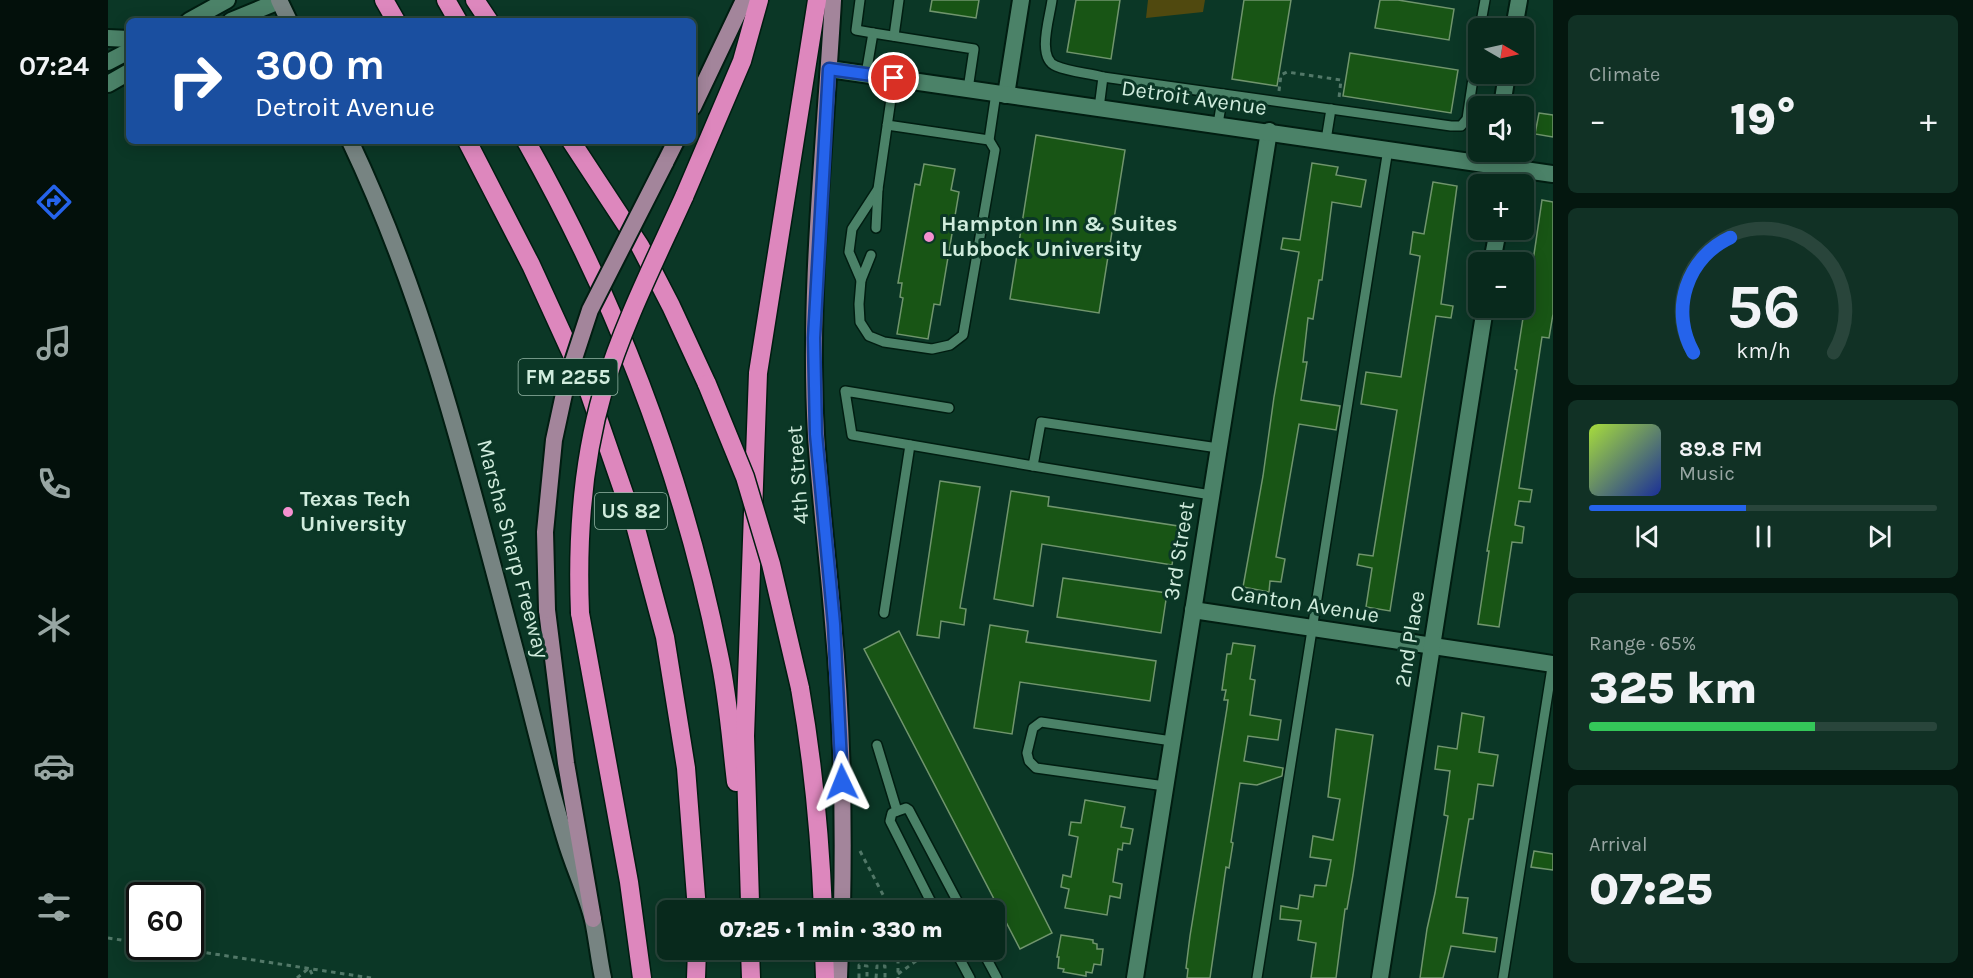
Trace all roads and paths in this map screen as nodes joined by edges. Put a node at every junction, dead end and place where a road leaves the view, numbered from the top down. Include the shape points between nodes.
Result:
1 (226, 0) edge
2 (279, 0) edge
3 (384, 0) edge
4 (446, 0) edge
5 (475, 0) edge
6 (744, 0) edge
7 (759, 0) edge
8 (817, 0) edge
9 (833, 0) edge
10 (860, 0) edge
11 (899, 0) edge
12 (1021, 0) edge
13 (1052, 0) edge
14 (1485, 0) edge
15 (1519, 0) edge
16 (194, 18) edge
17 (238, 18) edge
18 (288, 18) edge
19 (394, 18) edge
20 (456, 18) edge
21 (487, 18) edge
22 (1482, 18) edge
23 (1516, 18) edge
24 (873, 33) junction
25 (894, 36) junction
26 (108, 38) edge
27 (126, 39) edge
28 (126, 53) edge
29 (108, 62) edge
30 (829, 69) junction
31 (126, 74) edge
32 (866, 74) junction
33 (1103, 77) junction
34 (894, 78) junction
35 (108, 84) edge
36 (1473, 84) edge
37 (968, 89) junction
38 (1001, 94) junction
39 (1223, 94) junction
40 (696, 101) edge
41 (1279, 102) junction
42 (1099, 108) junction
43 (1334, 110) junction
44 (1218, 124) junction
45 (887, 125) junction
46 (1269, 131) junction
47 (989, 140) junction
48 (1326, 140) junction
49 (351, 144) edge
50 (469, 144) edge
51 (528, 144) edge
52 (573, 144) edge
53 (674, 144) edge
54 (1388, 149) junction
55 (1468, 156) edge
56 (1511, 162) edge
57 (1553, 174) edge
58 (878, 189) junction
59 (876, 228) dead end
60 (871, 255) dead end
61 (861, 280) junction
62 (1483, 318) edge
63 (949, 408) dead end
64 (910, 445) junction
65 (1218, 448) junction
66 (1033, 466) junction
67 (1211, 495) junction
68 (1193, 610) junction
69 (884, 613) dead end
70 (1312, 628) junction
71 (1432, 646) junction
72 (1553, 663) edge
73 (1172, 741) junction
74 (878, 746) dead end
75 (1165, 786) junction
76 (897, 811) junction
77 (696, 900) edge
78 (749, 900) edge
79 (750, 900) edge
80 (822, 900) edge
81 (842, 900) edge
82 (930, 900) edge
83 (957, 900) edge
84 (593, 919) junction
85 (108, 938) edge
86 (126, 941) edge
87 (204, 952) edge
88 (697, 960) edge
89 (750, 960) edge
90 (824, 960) edge
91 (840, 960) edge
92 (898, 960) edge
93 (918, 960) edge
94 (961, 960) edge
95 (987, 960) edge
96 (309, 968) junction
97 (898, 976) edge
98 (297, 978) edge
99 (314, 978) edge
100 (371, 978) edge
101 (603, 978) edge
102 (642, 978) edge
103 (696, 978) edge
104 (751, 978) edge
105 (825, 978) edge
106 (839, 978) edge
107 (859, 978) edge
108 (867, 978) edge
109 (876, 978) edge
110 (885, 978) edge
111 (970, 978) edge
112 (997, 978) edge
113 (1134, 978) edge
114 (1257, 978) edge
115 (1380, 978) edge
116 (1503, 978) edge

1 - 16 street
2 - 17 street
2 - 18 main road
3 - 19 highway
4 - 20 highway
5 - 21 highway
6 - 40 main road
7 - 102 highway, bridge via 742,61 626,326 603,392 584,477 580,613 629,882
8 - 79 highway via 758,373 745,736
9 - 30 main road, 4th Street
10 - 24 lane via 856,30
11 - 25 lane
12 - 38 street
13 - 33 lane via 1045,45 1047,58 1054,65
14 - 22 lane
15 - 23 street
24 - 25 lane
24 - 32 lane
25 - 37 lane via 974,49
26 - 27 street
28 - 29 street
30 - 32 street, Detroit Avenue
30 - 81 main road, 4th Street via 814,348 816,434 841,734
31 - 35 street
32 - 34 street, Detroit Avenue
33 - 39 lane
33 - 42 lane
34 - 37 street, Detroit Avenue
34 - 45 lane
36 - 43 lane via 1467,119 1461,126
37 - 38 street, Detroit Avenue
38 - 42 street, Detroit Avenue
38 - 47 lane
39 - 41 lane
39 - 44 lane
41 - 43 lane
41 - 43 path via 1281,75 1287,72 1341,80
42 - 44 street, Detroit Avenue
43 - 48 lane
44 - 46 street, Detroit Avenue
45 - 47 lane
45 - 58 lane
46 - 48 street, Detroit Avenue
46 - 65 street, 3rd Street
47 - 61 lane via 995,150 963,335 950,345 932,348 884,342 869,336 860,322
48 - 54 street, Detroit Avenue
49 - 84 main road, Marsha Sharp Freeway via 374,190 427,333 565,838
50 - 77 highway, US 82 via 531,265 589,392 635,525 665,638 686,768
51 - 78 highway, US 82 via 594,272 647,397 688,527 720,656
52 - 80 highway, bridge via 640,246 671,306 745,477 771,564 800,688 817,812
53 - 84 main road, FM 2255, bridge via 590,310 567,380 554,440 545,532 547,610 566,763
54 - 55 street, Detroit Avenue
54 - 70 lane
56 - 57 street, Detroit Avenue
58 - 59 lane
58 - 61 lane via 852,229 849,252
60 - 61 lane
62 - 71 street, 2nd Place
63 - 64 lane via 845,391 852,435
64 - 66 lane
64 - 69 lane
65 - 66 lane via 1041,422
65 - 67 street, 3rd Street
66 - 67 lane
67 - 68 street, 3rd Street
68 - 70 street, Canton Avenue
68 - 73 street, 3rd Street
70 - 71 street, Canton Avenue
70 - 114 lane
71 - 72 street, Canton Avenue
71 - 115 street, 2nd Place
72 - 116 lane
73 - 75 street, 3rd Street
73 - 75 lane via 1041,722 1033,728 1027,753 1036,768
74 - 76 lane
75 - 113 street, 3rd Street
76 - 82 lane via 890,821
76 - 83 lane via 909,810
84 - 101 main road, Marsha Sharp Freeway
85 - 86 path
87 - 96 path
88 - 103 highway
89 - 104 highway
90 - 105 highway
91 - 106 main road
92 - 97 path
93 - 97 path
94 - 111 lane
95 - 112 lane
96 - 98 path
96 - 99 path
96 - 100 path
107 - 108 path via 859,965 867,966
109 - 110 path via 877,966 885,966

